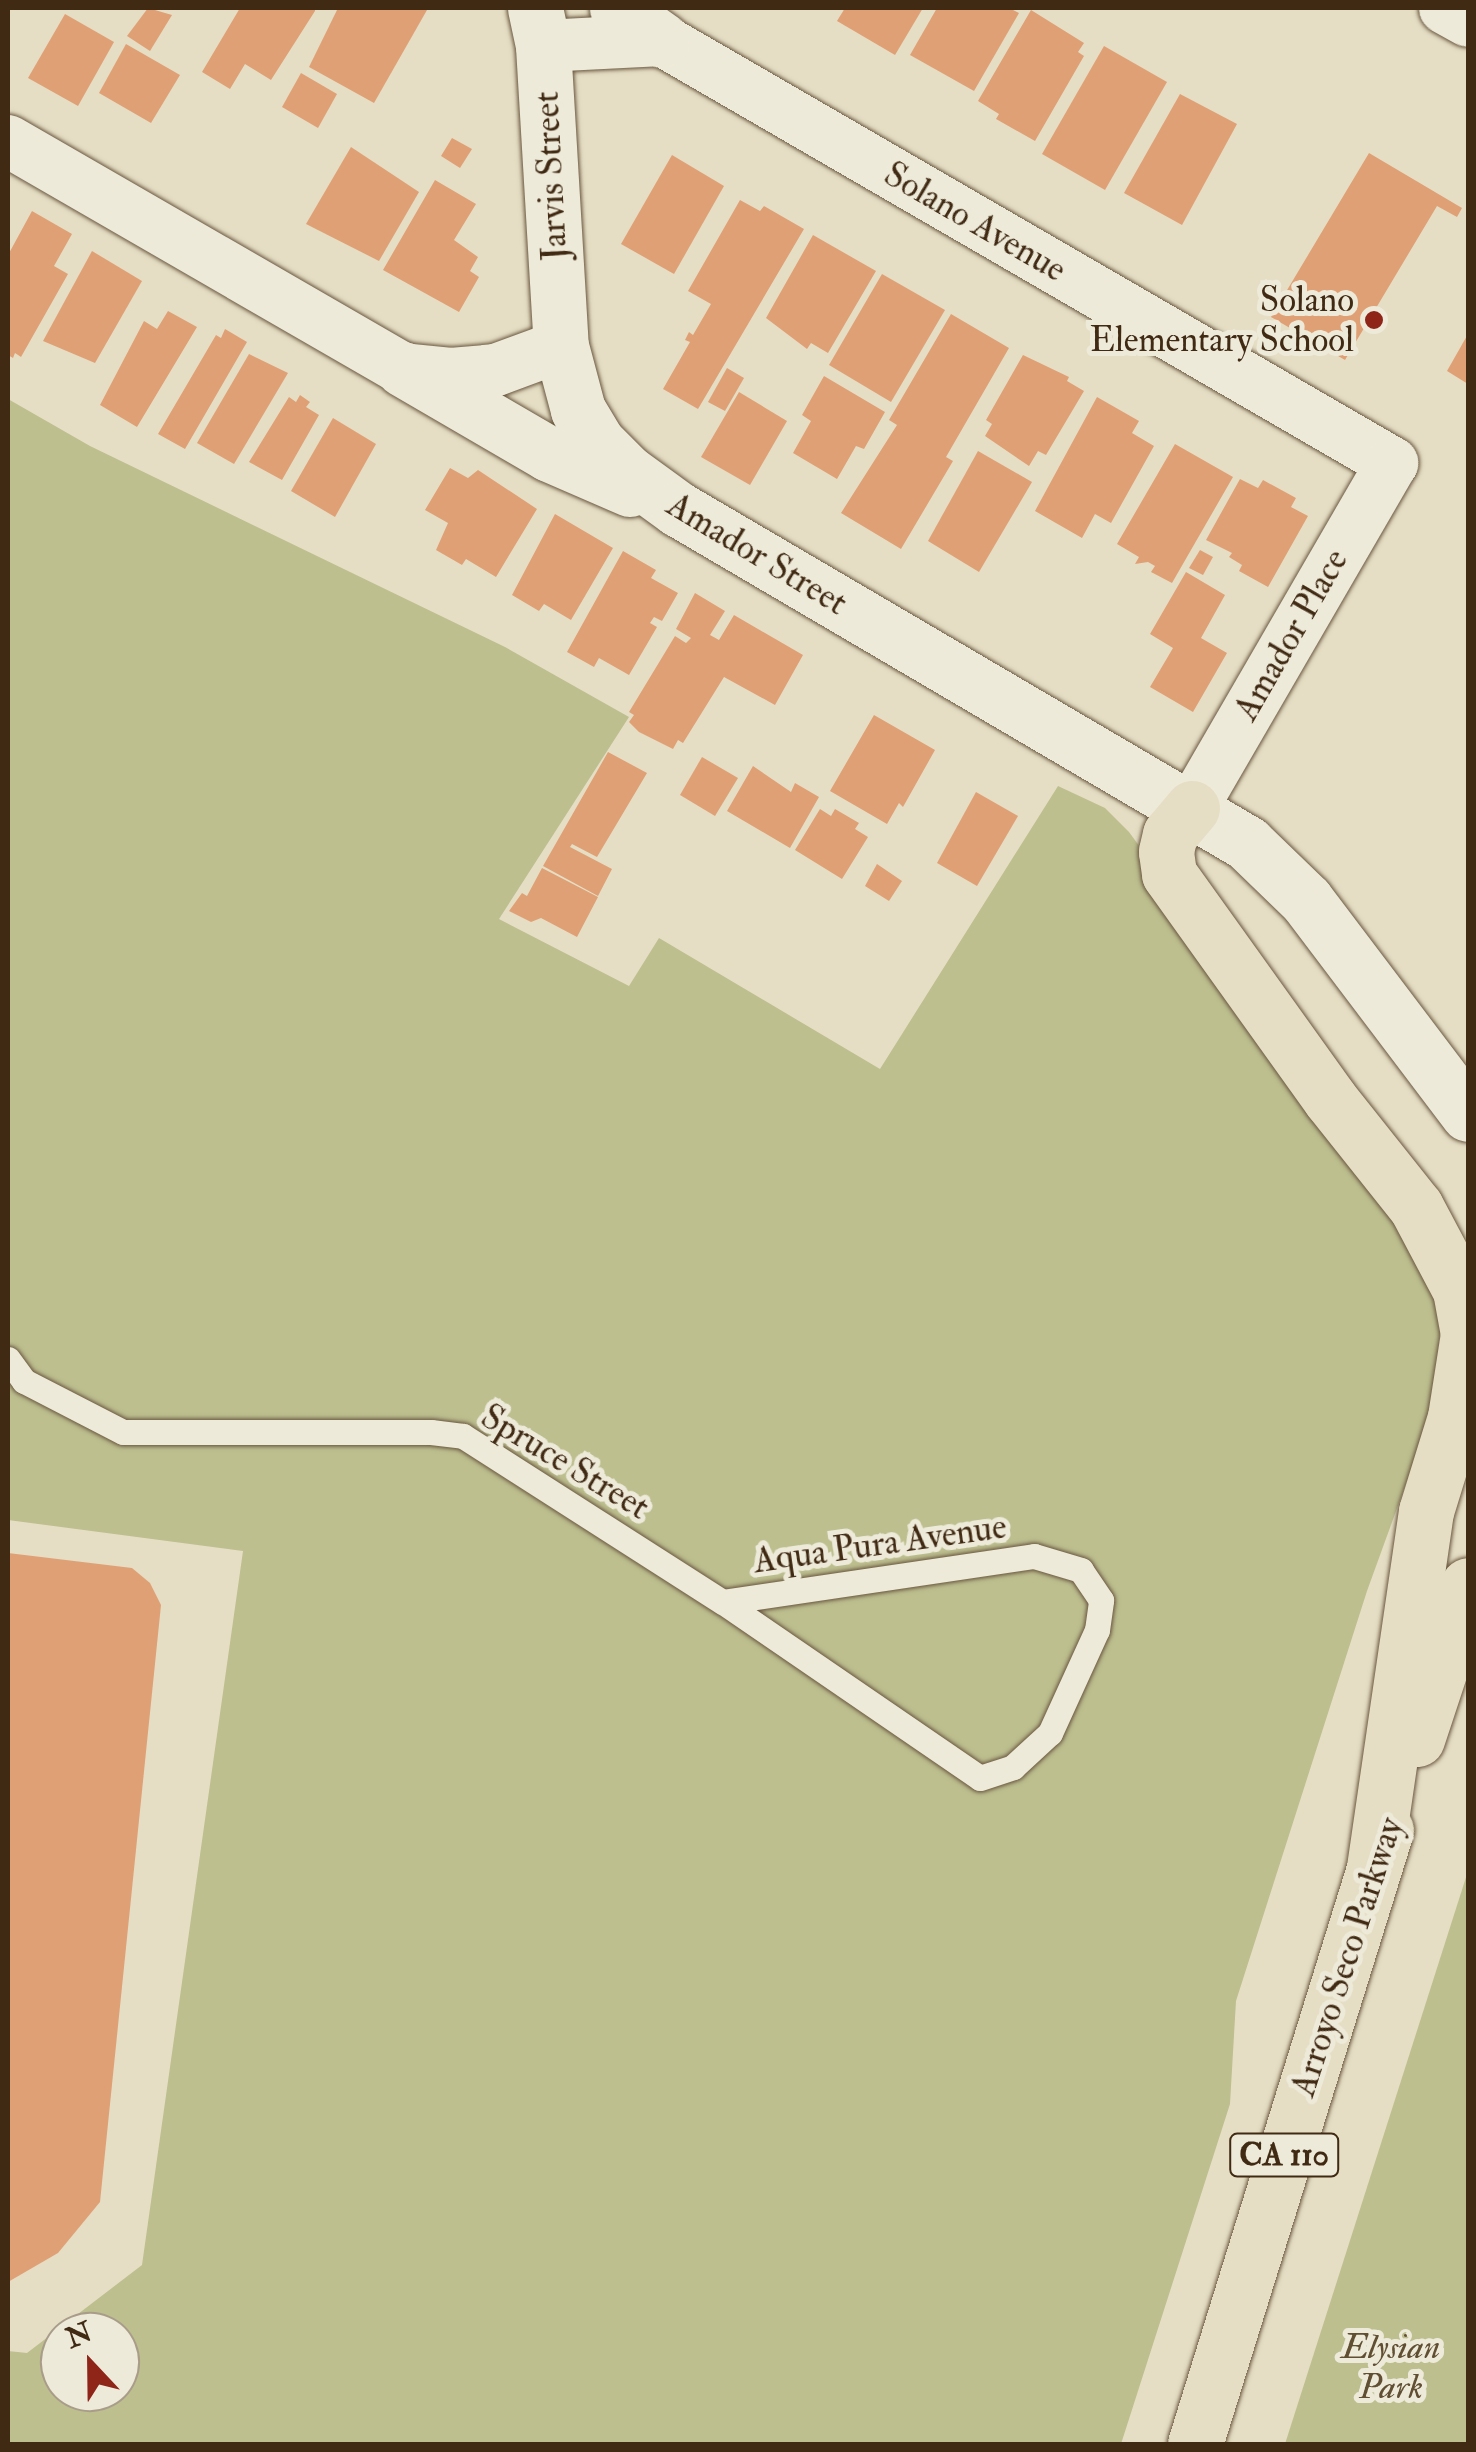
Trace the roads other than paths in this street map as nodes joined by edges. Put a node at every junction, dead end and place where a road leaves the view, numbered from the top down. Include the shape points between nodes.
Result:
1 (617, 8) edge
2 (1445, 8) edge
3 (1468, 21) edge
4 (672, 24) edge
5 (539, 27) edge
6 (8, 141) edge
7 (561, 346) junction
8 (402, 370) junction
9 (1392, 463) joint
10 (678, 509) junction
11 (1192, 808) junction
12 (1468, 1114) edge
13 (8, 1358) edge
14 (1468, 1585) edge
15 (722, 1602) junction
16 (980, 1778) joint
17 (1374, 1866) junction
18 (1194, 2444) edge

1 - 4 main road
2 - 3 street
4 - 5 street
4 - 9 street, Solano Avenue
5 - 7 main road, Jarvis Street
6 - 8 street
7 - 8 street via 496,370
7 - 10 main road, Amador Street via 578,410 598,443
8 - 10 main road via 549,454
9 - 11 street, Amador Place
10 - 11 main road, Amador Street
11 - 12 main road, Amador Street via 1246,842 1306,900
11 - 17 highway via 1170,834 1169,874 1416,1207 1460,1290 1468,1334 1455,1416 1426,1511
13 - 15 lane, Spruce Street via 24,1382 123,1432 463,1436
14 - 17 highway, Arroyo Seco Parkway / CA 110
15 - 16 lane, Spruce Street
15 - 16 lane, Aqua Pura Avenue via 1034,1556 1080,1570 1101,1600 1097,1630 1050,1733 1014,1767
17 - 18 highway, Arroyo Seco Parkway / CA 110

